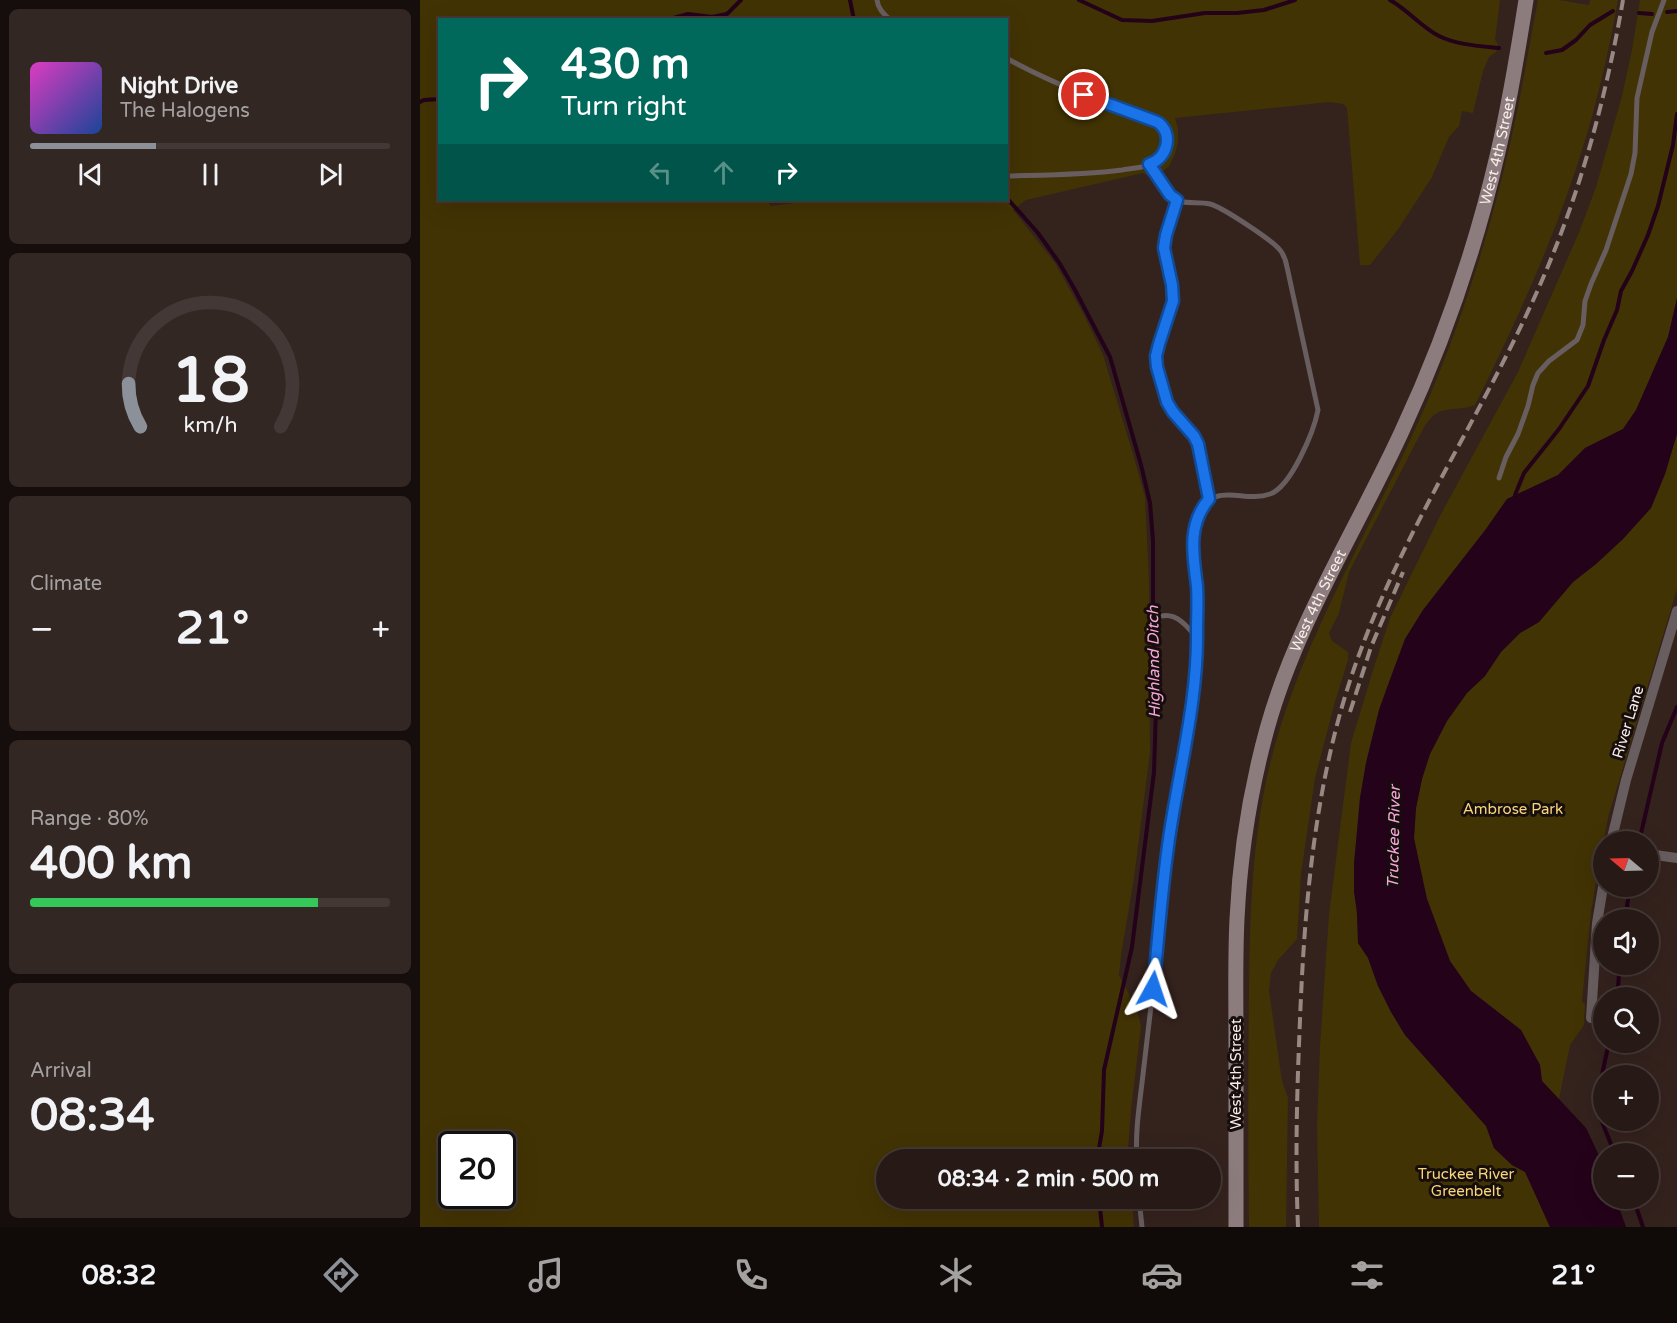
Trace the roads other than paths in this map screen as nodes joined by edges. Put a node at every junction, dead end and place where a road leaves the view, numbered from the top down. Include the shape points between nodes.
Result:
1 (877, 0) edge
2 (1526, 0) edge
3 (1664, 0) edge
4 (889, 18) edge
5 (1008, 59) edge
6 (1149, 164) junction
7 (1008, 176) edge
8 (1177, 200) junction
9 (1499, 478) dead end
10 (1209, 499) junction
11 (1677, 611) edge
12 (1162, 616) dead end
13 (1197, 638) junction
14 (1614, 831) edge
15 (1659, 856) edge
16 (1677, 858) edge
17 (1602, 897) edge
18 (1591, 1018) dead end
19 (1136, 1149) edge
20 (1140, 1209) edge
21 (1142, 1227) edge
22 (1236, 1227) edge

1 - 4 lane via 877,6
2 - 22 main road, West 4th Street via 1498,152 1447,324 1402,431 1296,649 1252,789 1236,922
3 - 9 lane via 1637,98 1631,174 1585,301 1583,325 1577,340 1538,373
5 - 6 lane via 1084,95 1160,124 1167,133 1167,144 1163,156
6 - 7 lane via 1092,174
6 - 8 lane
8 - 10 lane via 1164,248 1173,301 1156,356 1157,367 1167,402 1198,444
8 - 10 lane via 1219,208 1280,250 1285,258 1318,410 1313,431 1279,490 1265,496 1227,495
10 - 13 lane via 1197,519 1192,550
11 - 14 street, River Lane
12 - 13 lane via 1175,618
13 - 19 lane via 1189,721 1162,896
15 - 16 street
17 - 18 street
20 - 21 lane

